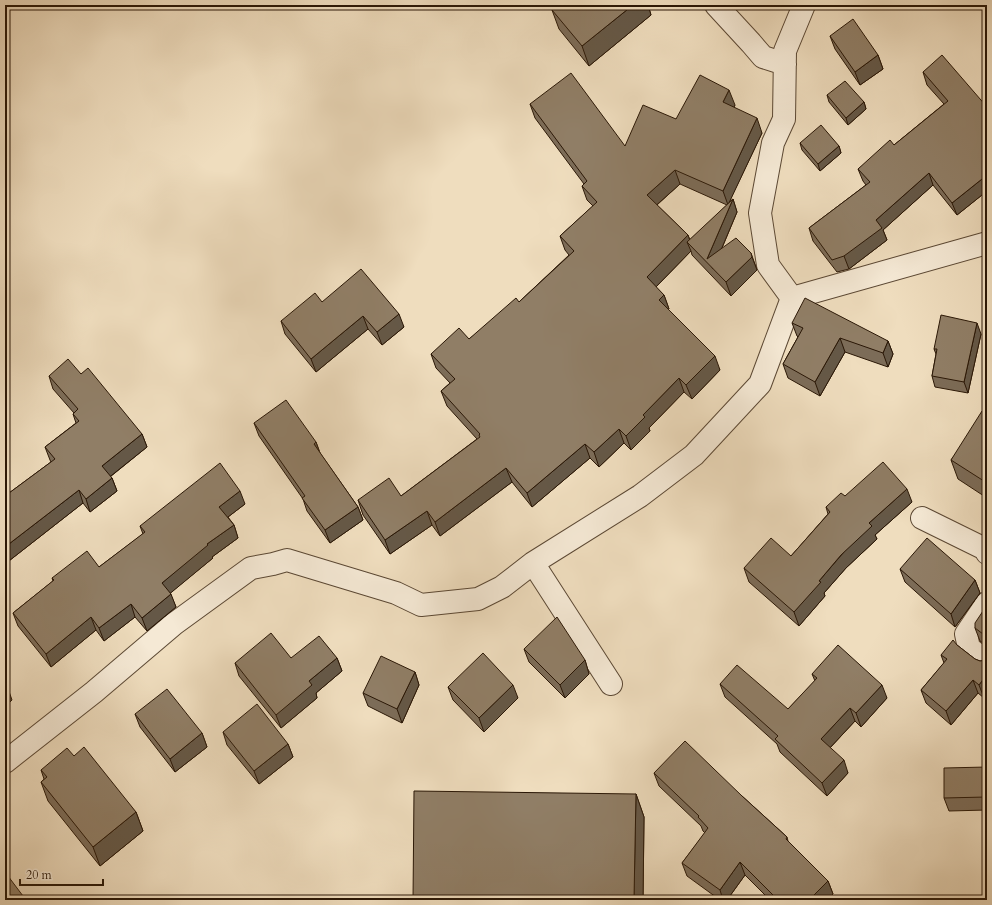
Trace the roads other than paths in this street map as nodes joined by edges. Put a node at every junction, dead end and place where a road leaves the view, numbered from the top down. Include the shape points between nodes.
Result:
1 (716, 5) edge
2 (804, 5) edge
3 (785, 64) junction
4 (987, 244) edge
5 (792, 298) junction
6 (922, 518) dead end
7 (987, 552) edge
8 (533, 563) junction
9 (987, 603) edge
10 (987, 662) edge
11 (612, 684) dead end
12 (5, 762) edge

1 - 3 street via 763,57
2 - 3 street via 785,51
3 - 5 street via 784,119 773,143 760,213 768,265
4 - 5 street
5 - 8 street via 760,384 694,455 640,496
6 - 7 street via 986,549
8 - 11 street
8 - 12 street via 502,587 478,599 421,605 396,593 287,560 251,568 174,624 94,692
9 - 10 street via 966,634 969,648

